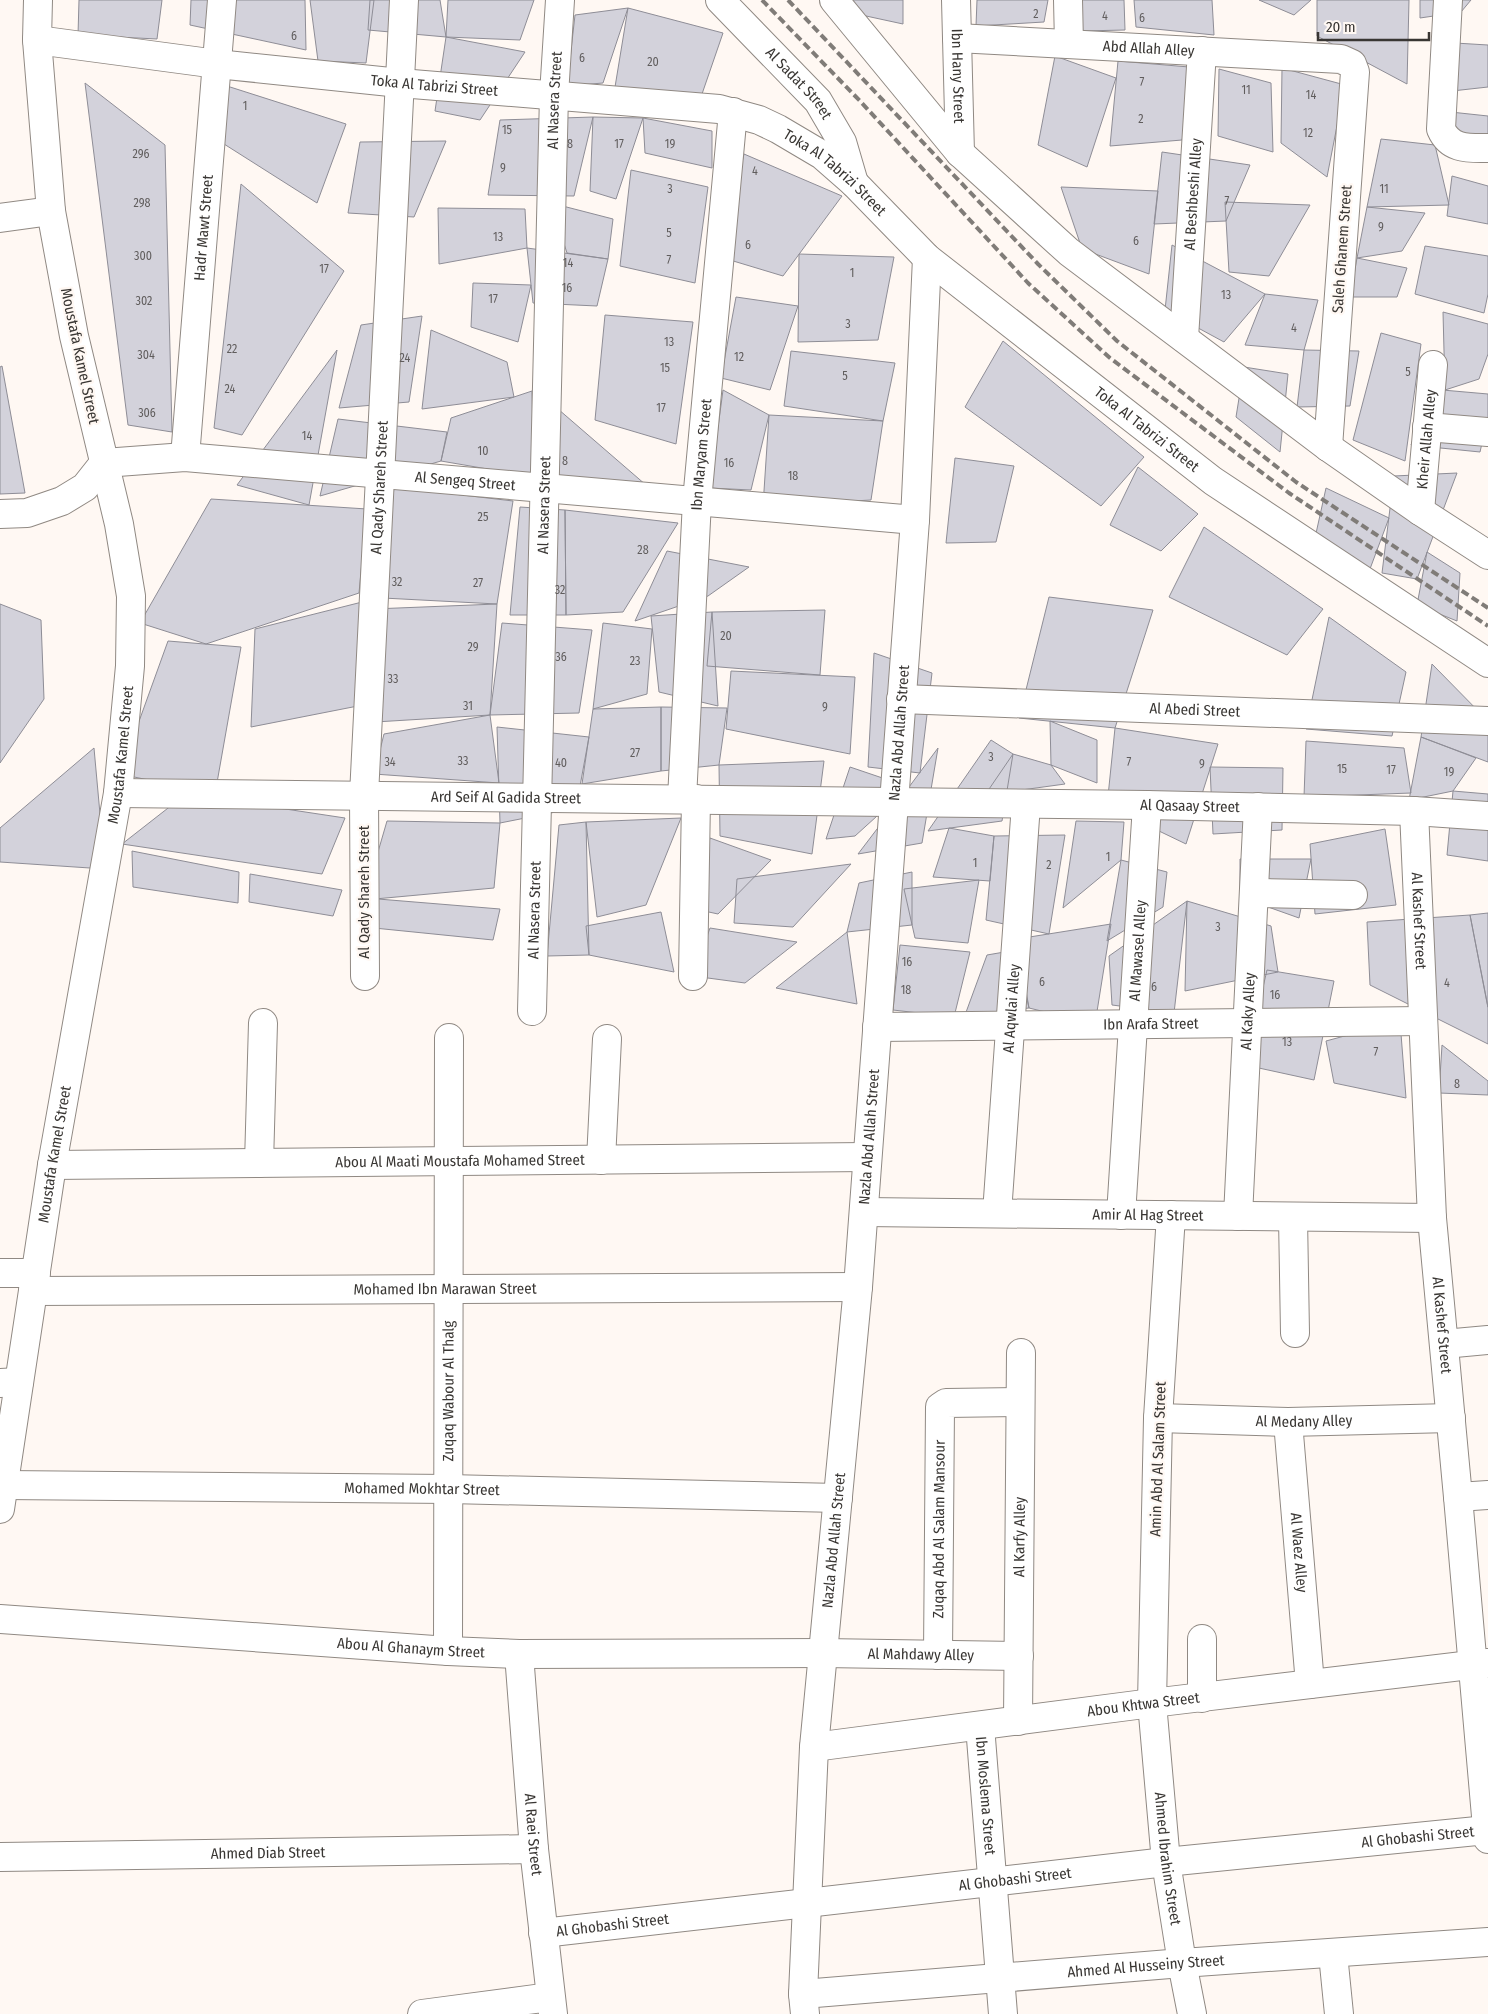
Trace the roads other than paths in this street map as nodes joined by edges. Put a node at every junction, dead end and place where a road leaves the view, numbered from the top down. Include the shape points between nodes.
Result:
1 (38, 0) edge
2 (222, 0) edge
3 (404, 0) edge
4 (560, 0) edge
5 (720, 0) edge
6 (834, 0) edge
7 (956, 0) edge
8 (1068, 0) edge
9 (1448, 0) edge
10 (957, 38) junction
11 (37, 40) junction
12 (1069, 44) junction
13 (1202, 51) junction
14 (1341, 59) joint
15 (217, 64) junction
16 (400, 83) junction
17 (554, 94) junction
18 (733, 112) junction
19 (1488, 148) edge
20 (960, 153) junction
21 (854, 183) junction
22 (51, 211) junction
23 (0, 218) edge
24 (927, 258) junction
25 (1184, 338) junction
26 (1433, 365) dead end
27 (1427, 428) junction
28 (1488, 432) edge
29 (1328, 447) junction
30 (185, 457) junction
31 (104, 463) junction
32 (380, 474) junction
33 (545, 488) junction
34 (697, 501) junction
35 (1420, 511) junction
36 (0, 514) edge
37 (915, 520) junction
38 (1488, 555) edge
39 (1488, 663) edge
40 (902, 699) junction
41 (1488, 721) edge
42 (118, 794) junction
43 (364, 795) junction
44 (538, 798) junction
45 (689, 799) junction
46 (894, 803) junction
47 (1026, 804) junction
48 (1147, 806) junction
49 (1258, 807) junction
50 (1414, 811) junction
51 (1488, 816) edge
52 (1254, 893) junction
53 (1353, 895) dead end
54 (365, 976) dead end
55 (693, 976) dead end
56 (532, 1011) dead end
57 (1423, 1020) junction
58 (263, 1023) dead end
59 (1248, 1023) junction
60 (1134, 1024) junction
61 (1010, 1025) junction
62 (877, 1027) junction
63 (450, 1038) dead end
64 (607, 1039) dead end
65 (867, 1157) junction
66 (601, 1160) junction
67 (450, 1161) junction
68 (260, 1164) junction
69 (52, 1165) junction
70 (864, 1212) junction
71 (997, 1213) junction
72 (1121, 1215) junction
73 (1171, 1216) junction
74 (1238, 1216) junction
75 (1293, 1217) junction
76 (1432, 1218) junction
77 (0, 1273) edge
78 (34, 1282) junction
79 (858, 1287) junction
80 (449, 1290) junction
81 (1295, 1333) dead end
82 (1488, 1340) edge
83 (1444, 1344) junction
84 (1021, 1353) dead end
85 (9, 1382) edge
86 (1020, 1402) junction
87 (1158, 1418) junction
88 (1451, 1418) junction
89 (1288, 1422) junction
90 (449, 1489) junction
91 (1488, 1495) edge
92 (1458, 1496) junction
93 (2, 1497) edge
94 (838, 1498) junction
95 (0, 1619) edge
96 (1202, 1639) dead end
97 (448, 1651) junction
98 (823, 1653) junction
99 (519, 1654) junction
100 (938, 1655) junction
101 (1019, 1656) junction
102 (1481, 1663) edge
103 (1310, 1684) junction
104 (1202, 1698) junction
105 (1152, 1703) junction
106 (1018, 1721) junction
107 (980, 1726) junction
108 (814, 1747) junction
109 (1487, 1830) edge
110 (1488, 1839) edge
111 (534, 1848) junction
112 (0, 1857) edge
113 (1166, 1862) junction
114 (991, 1881) junction
115 (807, 1902) junction
116 (543, 1932) junction
117 (1488, 1942) edge
118 (1333, 1954) junction
119 (1182, 1964) junction
120 (999, 1979) junction
121 (804, 2004) edge
122 (551, 2005) edge
123 (450, 2012) edge
124 (422, 2014) edge
125 (1003, 2014) edge
126 (1192, 2014) edge
127 (1339, 2014) edge

1 - 11 street, Moustafa Kamel Street
2 - 15 street, Hadr Mawt Street
3 - 16 street, Al Qady Shareh Street
4 - 17 street, Al Nasera Street
5 - 21 street, Al Sadat Street via 818,100 842,142
6 - 20 street
7 - 10 street, Ibn Hany Street
8 - 12 street
9 - 19 street via 1441,129 1455,145
10 - 12 street, Abd Allah Alley
10 - 20 street, Ibn Hany Street
11 - 15 street, Toka Al Tabrizi Street
11 - 22 street, Moustafa Kamel Street
12 - 13 street, Abd Allah Alley
13 - 14 street, Abd Allah Alley
13 - 25 street, Al Beshbeshi Alley
14 - 29 street, Saleh Ghanem Street via 1348,61 1355,72
15 - 16 street, Toka Al Tabrizi Street
15 - 30 street, Hadr Mawt Street
16 - 17 street, Toka Al Tabrizi Street
16 - 32 street, Al Qady Shareh Street
17 - 18 street, Toka Al Tabrizi Street
17 - 33 street, Al Nasera Street
18 - 21 street, Toka Al Tabrizi Street via 778,129 822,155
18 - 34 street, Ibn Maryam Street
20 - 25 street via 1069,252
21 - 24 street, Toka Al Tabrizi Street
22 - 23 street
22 - 31 street, Moustafa Kamel Street via 74,336
24 - 37 street, Nazla Abd Allah Street
24 - 39 street, Toka Al Tabrizi Street via 1213,481
25 - 29 street
26 - 27 street, Kheir Allah Alley
27 - 28 street
27 - 35 street, Kheir Allah Alley
29 - 35 street
30 - 31 street, Al Sengeq Street
30 - 32 street, Al Sengeq Street
31 - 36 street via 85,487 62,501 27,513
31 - 42 street, Moustafa Kamel Street via 119,524 131,596 130,666
32 - 33 street, Al Sengeq Street
32 - 43 street, Al Qady Shareh Street
33 - 34 street, Al Sengeq Street
33 - 44 street, Al Nasera Street
34 - 37 street, Al Sengeq Street
34 - 45 street, Ibn Maryam Street
35 - 38 street
37 - 40 street, Nazla Abd Allah Street
40 - 41 street, Al Abedi Street
40 - 46 street, Nazla Abd Allah Street
42 - 43 street, Ard Seif Al Gadida Street
42 - 69 street, Moustafa Kamel Street
43 - 44 street, Ard Seif Al Gadida Street
43 - 54 street, Al Qady Shareh Street
44 - 45 street, Ard Seif Al Gadida Street
44 - 56 street, Al Nasera Street
45 - 46 street, Ard Seif Al Gadida Street
45 - 55 street, Ibn Maryam Street
46 - 47 street, Al Qasaay Street
46 - 62 street, Nazla Abd Allah Street
47 - 48 street, Al Qasaay Street
47 - 61 street, Al Aqwlai Alley
48 - 49 street, Al Qasaay Street
48 - 60 street, Al Mawasel Alley
49 - 50 street, Al Qasaay Street
49 - 52 street, Al Kaky Alley
50 - 51 street, Al Qasaay Street
50 - 57 street, Al Kashef Street
52 - 53 street
52 - 59 street, Al Kaky Alley
57 - 59 street, Ibn Arafa Street
57 - 76 street, Al Kashef Street
58 - 68 street
59 - 60 street, Ibn Arafa Street
59 - 74 street, Al Kaky Alley
60 - 61 street, Ibn Arafa Street
60 - 72 street, Al Mawasel Alley
61 - 62 street, Ibn Arafa Street
61 - 71 street, Al Aqwlai Alley
62 - 65 street, Nazla Abd Allah Street
63 - 67 street, Zuqaq Wabour Al Thalg
64 - 66 street
65 - 66 street, Abou Al Maati Moustafa Mohamed Street
65 - 70 street, Nazla Abd Allah Street
66 - 67 street, Abou Al Maati Moustafa Mohamed Street
67 - 68 street, Abou Al Maati Moustafa Mohamed Street
67 - 80 street, Zuqaq Wabour Al Thalg
68 - 69 street, Abou Al Maati Moustafa Mohamed Street
69 - 78 street, Moustafa Kamel Street
70 - 71 street, Amir Al Hag Street
70 - 79 street, Nazla Abd Allah Street
71 - 72 street, Amir Al Hag Street
72 - 73 street, Amir Al Hag Street
73 - 74 street, Amir Al Hag Street
73 - 87 street, Amin Abd Al Salam Street
74 - 75 street, Amir Al Hag Street
75 - 76 street, Amir Al Hag Street
75 - 81 street
76 - 83 street, Al Kashef Street
77 - 78 street, Mohamed Ibn Marawan Street
78 - 80 street, Mohamed Ibn Marawan Street
78 - 85 street, Moustafa Kamel Street
79 - 80 street, Mohamed Ibn Marawan Street
79 - 94 street, Nazla Abd Allah Street
80 - 90 street, Zuqaq Wabour Al Thalg
82 - 83 street
83 - 88 street, Al Kashef Street
84 - 86 street, Al Karfy Alley
85 - 93 street, Moustafa Kamel Street
86 - 100 street, Zuqaq Abd Al Salam Mansour via 943,1404 940,1407
86 - 101 street, Al Karfy Alley
87 - 89 street, Al Medany Alley
87 - 105 street, Amin Abd Al Salam Street
88 - 89 street, Al Medany Alley
88 - 92 street, Al Kashef Street
89 - 103 street, Al Waez Alley
90 - 93 street, Mohamed Mokhtar Street
90 - 94 street, Mohamed Mokhtar Street
90 - 97 street, Zuqaq Wabour Al Thalg
91 - 92 street
92 - 102 street, Al Kashef Street
94 - 98 street, Nazla Abd Allah Street
95 - 97 street, Abou Al Ghanaym Street
96 - 104 street
97 - 99 street, Abou Al Ghanaym Street
98 - 99 street, Abou Al Ghanaym Street
98 - 100 street, Al Mahdawy Alley
98 - 108 street, Nazla Abd Allah Street
99 - 111 street, Al Raei Street
100 - 101 street, Al Mahdawy Alley
101 - 106 street, Al Karfy Alley
102 - 103 street, Abou Khtwa Street
102 - 109 street, Al Kashef Street
103 - 104 street, Abou Khtwa Street
104 - 105 street, Abou Khtwa Street
105 - 106 street, Abou Khtwa Street
105 - 113 street, Ahmed Ibrahim Street
106 - 107 street, Abou Khtwa Street
107 - 108 street, Abou Khtwa Street
107 - 114 street, Ibn Moslema Street
108 - 115 street, Nazla Abd Allah Street
109 - 110 street, Al Kashef Street
109 - 113 street, Al Ghobashi Street
111 - 112 street, Ahmed Diab Street
111 - 116 street, Al Raei Street
113 - 114 street, Al Ghobashi Street
113 - 119 street, Ahmed Ibrahim Street
114 - 115 street, Al Ghobashi Street
114 - 120 street, Ibn Moslema Street
115 - 116 street, Al Ghobashi Street
115 - 121 street, Nazla Abd Allah Street
116 - 122 street, Al Raei Street
117 - 118 street, Ahmed Al Husseiny Street
118 - 119 street, Ahmed Al Husseiny Street
118 - 127 street
119 - 120 street, Ahmed Al Husseiny Street
119 - 126 street, Ahmed Ibrahim Street
120 - 121 street, Ahmed Al Husseiny Street
120 - 125 street, Ibn Moslema Street
122 - 123 street
123 - 124 street

